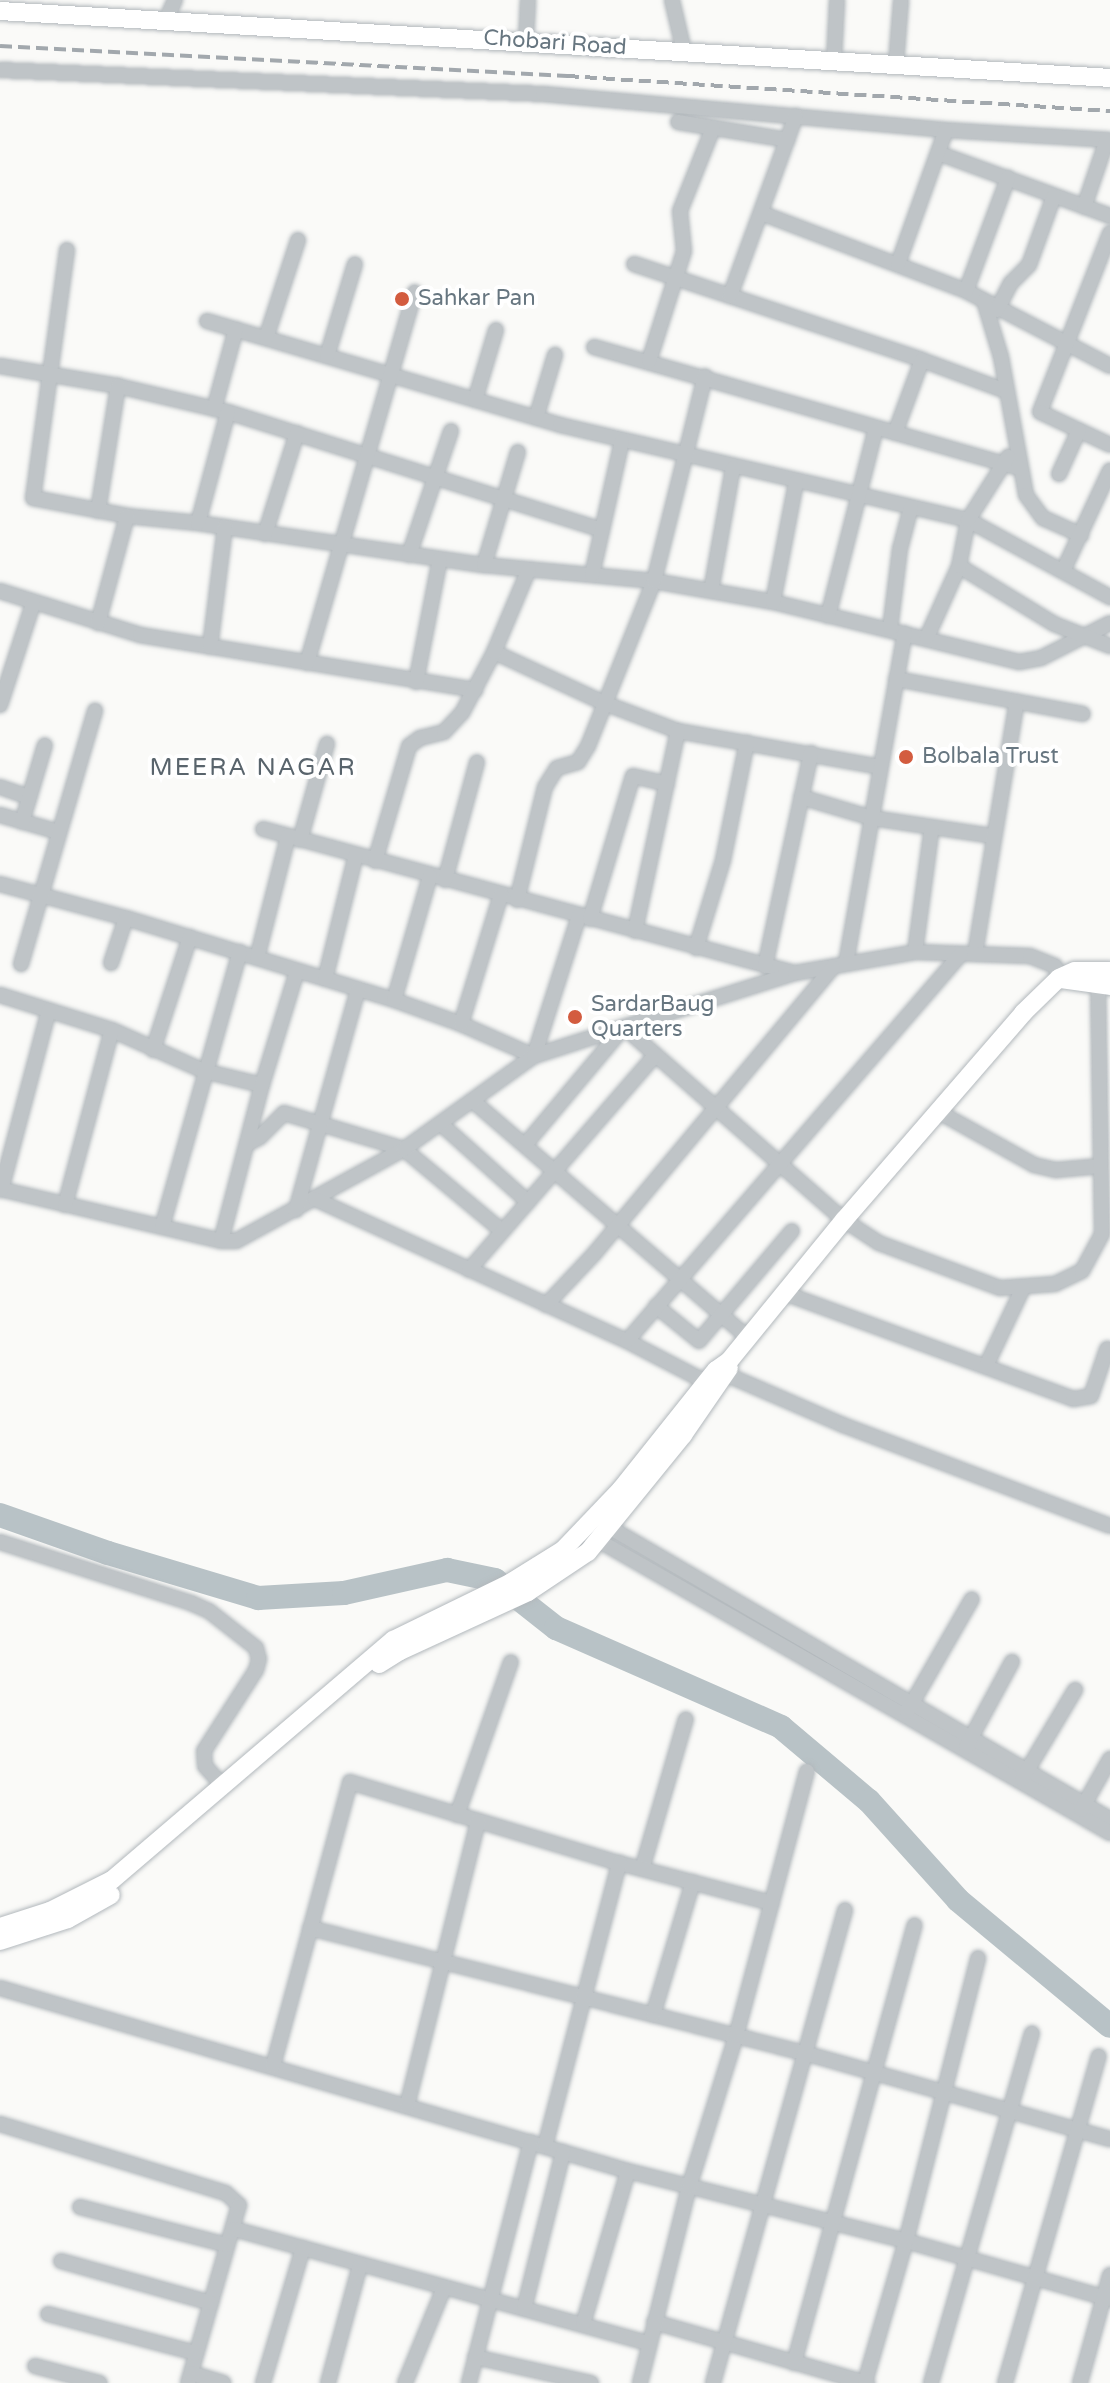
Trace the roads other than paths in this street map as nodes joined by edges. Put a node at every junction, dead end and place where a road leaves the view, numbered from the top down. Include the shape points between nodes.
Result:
1 (175, 0) edge
2 (528, 0) edge
3 (672, 0) edge
4 (837, 0) edge
5 (901, 0) edge
6 (9, 7) edge
7 (166, 20) junction
8 (526, 41) junction
9 (684, 51) junction
10 (834, 60) junction
11 (896, 64) junction
12 (0, 70) edge
13 (1110, 78) edge
14 (796, 116) junction
15 (678, 122) dead end
16 (713, 128) junction
17 (946, 130) junction
18 (788, 140) junction
19 (1108, 140) edge
20 (938, 153) junction
21 (1008, 178) junction
22 (1054, 196) junction
23 (1084, 207) junction
24 (761, 213) junction
25 (1110, 216) edge
26 (1110, 233) edge
27 (298, 240) dead end
28 (67, 250) dead end
29 (355, 264) dead end
30 (634, 264) dead end
31 (898, 264) junction
32 (675, 278) junction
33 (966, 291) junction
34 (415, 292) dead end
35 (730, 296) junction
36 (983, 300) junction
37 (997, 310) junction
38 (207, 321) dead end
39 (236, 329) junction
40 (496, 330) dead end
41 (266, 338) junction
42 (1067, 344) junction
43 (594, 347) dead end
44 (555, 355) dead end
45 (327, 356) junction
46 (922, 360) junction
47 (649, 361) junction
48 (0, 366) edge
49 (1110, 366) edge
50 (388, 374) junction
51 (49, 375) junction
52 (705, 376) junction
53 (118, 386) junction
54 (1006, 391) junction
55 (475, 400) junction
56 (221, 410) junction
57 (536, 418) junction
58 (876, 428) junction
59 (1079, 430) junction
60 (451, 431) dead end
61 (297, 433) junction
62 (895, 433) junction
63 (622, 441) junction
64 (1110, 445) edge
65 (1017, 448) junction
66 (518, 452) dead end
67 (368, 454) junction
68 (684, 456) junction
69 (1003, 463) junction
70 (733, 468) junction
71 (1020, 468) junction
72 (1110, 470) edge
73 (1059, 474) dead end
74 (436, 477) junction
75 (796, 482) junction
76 (858, 497) junction
77 (503, 499) junction
78 (911, 507) junction
79 (98, 511) junction
80 (127, 516) junction
81 (968, 520) junction
82 (198, 523) junction
83 (225, 527) junction
84 (602, 530) junction
85 (265, 534) junction
86 (1081, 535) junction
87 (341, 546) junction
88 (409, 555) junction
89 (440, 559) junction
90 (484, 565) junction
91 (959, 566) junction
92 (529, 569) junction
93 (1063, 571) junction
94 (592, 575) junction
95 (654, 581) junction
96 (0, 591) edge
97 (711, 591) junction
98 (1110, 597) edge
99 (773, 602) junction
100 (33, 604) junction
101 (828, 616) junction
102 (98, 623) junction
103 (1110, 623) edge
104 (890, 629) junction
105 (905, 633) junction
106 (1085, 636) junction
107 (927, 637) junction
108 (1110, 646) edge
109 (210, 647) junction
110 (494, 652) junction
111 (307, 663) junction
112 (896, 679) junction
113 (416, 682) junction
114 (476, 690) junction
115 (1017, 701) junction
116 (604, 703) junction
117 (0, 705) edge
118 (95, 711) dead end
119 (1083, 714) dead end
120 (678, 731) junction
121 (747, 742) junction
122 (327, 744) dead end
123 (45, 745) dead end
124 (811, 753) junction
125 (477, 762) dead end
126 (880, 767) junction
127 (667, 784) junction
128 (0, 787) edge
129 (29, 797) junction
130 (801, 797) junction
131 (0, 815) edge
132 (872, 818) junction
133 (22, 822) junction
134 (932, 827) junction
135 (263, 829) dead end
136 (59, 832) junction
137 (992, 836) junction
138 (294, 838) junction
139 (356, 855) junction
140 (375, 861) junction
141 (430, 876) junction
142 (445, 880) junction
143 (0, 884) edge
144 (501, 895) junction
145 (41, 896) junction
146 (517, 900) junction
147 (126, 918) junction
148 (584, 918) junction
149 (635, 931) junction
150 (190, 937) junction
151 (696, 948) junction
152 (240, 952) junction
153 (915, 952) junction
154 (968, 954) junction
155 (257, 958) junction
156 (111, 963) dead end
157 (21, 964) dead end
158 (840, 965) junction
159 (765, 966) junction
160 (297, 971) junction
161 (795, 973) junction
162 (1059, 978) junction
163 (325, 979) junction
164 (1106, 980) edge
165 (358, 990) junction
166 (0, 995) edge
167 (394, 1000) junction
168 (49, 1010) junction
169 (461, 1024) junction
170 (624, 1027) junction
171 (112, 1030) junction
172 (153, 1050) junction
173 (655, 1055) junction
174 (534, 1056) junction
175 (1105, 1057) edge
176 (204, 1071) junction
177 (262, 1085) junction
178 (474, 1102) junction
179 (716, 1109) junction
180 (937, 1111) junction
181 (320, 1122) junction
182 (441, 1124) junction
183 (247, 1144) junction
184 (525, 1145) junction
185 (404, 1149) junction
186 (781, 1162) junction
187 (1101, 1166) junction
188 (555, 1170) junction
189 (0, 1190) edge
190 (315, 1199) junction
191 (528, 1202) junction
192 (65, 1205) junction
193 (296, 1210) junction
194 (844, 1220) junction
195 (619, 1224) junction
196 (162, 1227) junction
197 (502, 1231) junction
198 (792, 1231) dead end
199 (221, 1241) junction
200 (469, 1270) junction
201 (680, 1279) junction
202 (1023, 1288) junction
203 (784, 1293) junction
204 (546, 1305) junction
205 (656, 1306) junction
206 (722, 1314) junction
207 (747, 1337) junction
208 (627, 1341) junction
209 (1107, 1349) dead end
210 (986, 1366) junction
211 (719, 1372) junction
212 (1110, 1526) edge
213 (596, 1530) junction
214 (0, 1542) edge
215 (972, 1599) dead end
216 (447, 1621) junction
217 (420, 1634) junction
218 (511, 1662) dead end
219 (1012, 1662) dead end
220 (1075, 1690) dead end
221 (908, 1711) junction
222 (686, 1719) dead end
223 (968, 1745) junction
224 (1110, 1759) edge
225 (807, 1771) dead end
226 (1023, 1777) junction
227 (223, 1786) junction
228 (1081, 1810) junction
229 (457, 1815) junction
230 (1110, 1819) edge
231 (478, 1821) junction
232 (1110, 1833) edge
233 (619, 1863) junction
234 (642, 1869) junction
235 (693, 1882) junction
236 (106, 1891) junction
237 (772, 1903) junction
238 (845, 1910) dead end
239 (915, 1925) dead end
240 (0, 1927) edge
241 (310, 1928) junction
242 (0, 1941) edge
243 (978, 1958) dead end
244 (443, 1962) junction
245 (0, 1988) edge
246 (585, 1997) junction
247 (653, 2015) junction
248 (1032, 2033) dead end
249 (736, 2036) junction
250 (804, 2053) junction
251 (1099, 2056) dead end
252 (273, 2066) junction
253 (874, 2074) junction
254 (944, 2093) junction
255 (407, 2106) junction
256 (1011, 2112) junction
257 (0, 2124) edge
258 (1078, 2130) junction
259 (1110, 2139) edge
260 (538, 2144) junction
261 (563, 2152) junction
262 (628, 2171) junction
263 (689, 2187) junction
264 (761, 2204) junction
265 (80, 2207) dead end
266 (834, 2223) junction
267 (234, 2229) junction
268 (906, 2241) junction
269 (227, 2245) junction
270 (303, 2248) junction
271 (968, 2258) junction
272 (61, 2261) dead end
273 (360, 2265) junction
274 (1110, 2275) edge
275 (1034, 2278) junction
276 (444, 2288) junction
277 (1107, 2298) edge
278 (491, 2300) junction
279 (211, 2303) junction
280 (524, 2309) junction
281 (48, 2314) dead end
282 (654, 2322) junction
283 (583, 2324) junction
284 (649, 2343) junction
285 (725, 2343) junction
286 (196, 2353) junction
287 (475, 2357) junction
288 (794, 2363) junction
289 (35, 2366) dead end
290 (819, 2377) edge
291 (190, 2378) edge
292 (100, 2383) edge
293 (223, 2383) edge
294 (263, 2383) edge
295 (328, 2383) edge
296 (405, 2383) edge
297 (469, 2383) edge
298 (591, 2383) edge
299 (640, 2383) edge
300 (713, 2383) edge
301 (866, 2383) edge
302 (931, 2383) edge
303 (1005, 2383) edge
304 (1080, 2383) edge

1 - 7 street
2 - 8 street
3 - 9 street
4 - 10 street
5 - 11 street
6 - 7 street, Chobari Road
7 - 8 street, Chobari Road
8 - 9 street, Chobari Road
9 - 10 street, Chobari Road
10 - 11 street, Chobari Road
11 - 13 street, Chobari Road
12 - 14 street via 543,94
14 - 17 street
14 - 18 street
15 - 16 street
16 - 18 street
16 - 32 street via 680,211 684,251
17 - 19 street
17 - 20 street
18 - 24 street
19 - 23 street
20 - 21 street
20 - 31 street
21 - 22 street
21 - 33 street
22 - 23 street
22 - 37 street via 1029,265 1011,283
23 - 25 street
24 - 31 street
24 - 35 street
26 - 42 street
27 - 41 street
28 - 51 street
29 - 45 street
30 - 32 street
31 - 33 street
32 - 35 street
32 - 47 street
33 - 36 street
34 - 50 street
35 - 46 street
36 - 37 street
36 - 54 street
37 - 42 street
38 - 39 street
39 - 41 street
39 - 56 street
40 - 55 street
41 - 45 street
42 - 49 street
42 - 59 street via 1040,412
43 - 47 street
44 - 57 street
45 - 50 street
46 - 54 street
46 - 62 street
47 - 52 street
48 - 51 street
50 - 55 street
50 - 67 street
51 - 53 street
51 - 79 street via 33,498
52 - 58 street
52 - 68 street
53 - 56 street
53 - 79 street
54 - 65 street
55 - 57 street
56 - 61 street
56 - 82 street
57 - 63 street
58 - 62 street
58 - 76 street
59 - 64 street
59 - 73 street
60 - 74 street
61 - 67 street
61 - 85 street
62 - 69 street
63 - 68 street
63 - 84 street
65 - 69 street
65 - 71 street
66 - 77 street
67 - 74 street
67 - 87 street
68 - 70 street
68 - 95 street
69 - 71 street
69 - 81 street
70 - 75 street
70 - 97 street
71 - 86 street via 1031,505 1043,518
72 - 86 street
74 - 77 street
74 - 88 street
75 - 76 street
75 - 99 street
76 - 78 street
76 - 101 street
77 - 84 street
77 - 90 street
78 - 81 street
78 - 104 street
79 - 80 street
80 - 82 street
80 - 102 street
81 - 91 street
81 - 93 street
82 - 83 street
83 - 85 street
83 - 109 street
84 - 94 street
85 - 87 street
86 - 93 street
87 - 88 street
87 - 111 street
88 - 89 street
89 - 90 street
89 - 113 street
90 - 92 street
91 - 106 street via 1054,624
91 - 107 street
92 - 94 street
92 - 110 street
93 - 98 street
94 - 95 street
95 - 97 street
95 - 116 street
96 - 100 street
97 - 99 street
99 - 101 street
100 - 102 street
100 - 117 street
101 - 104 street
102 - 109 street
103 - 106 street
104 - 105 street
105 - 107 street
105 - 112 street
106 - 107 street via 1041,658 1019,662
106 - 108 street
109 - 111 street
110 - 114 street
110 - 116 street
111 - 113 street
112 - 115 street
112 - 126 street
113 - 114 street
114 - 140 street via 453,726 409,746
115 - 119 street
115 - 137 street
116 - 120 street
116 - 146 street via 583,756 571,766 557,768 545,787
118 - 136 street
120 - 121 street
120 - 127 street
121 - 124 street
121 - 151 street via 723,860
122 - 138 street
123 - 129 street
124 - 126 street
124 - 130 street
125 - 142 street
126 - 132 street
127 - 148 street via 633,776
127 - 149 street
128 - 129 street
129 - 133 street
130 - 132 street
130 - 159 street
131 - 133 street
132 - 134 street
132 - 158 street
133 - 136 street
134 - 137 street
134 - 153 street
135 - 138 street
136 - 145 street
137 - 154 street
138 - 139 street
138 - 155 street
139 - 140 street
139 - 163 street
140 - 141 street
141 - 142 street
141 - 167 street
142 - 144 street
143 - 145 street
144 - 146 street
144 - 169 street
145 - 147 street
145 - 157 street
146 - 148 street
147 - 150 street
147 - 156 street
148 - 149 street
148 - 174 street
149 - 151 street
150 - 152 street
150 - 172 street
151 - 159 street
152 - 155 street
152 - 176 street
153 - 154 street
153 - 158 street
154 - 162 street via 1046,960
154 - 186 street
155 - 160 street
158 - 161 street
158 - 179 street
159 - 161 street
160 - 163 street
160 - 177 street
161 - 170 street
162 - 164 street via 1075,971
162 - 180 street
163 - 165 street
164 - 175 street
165 - 167 street
165 - 181 street
166 - 168 street
167 - 169 street
168 - 171 street
168 - 189 street
169 - 174 street
170 - 173 street
170 - 174 street
170 - 184 street
171 - 172 street
171 - 192 street
172 - 176 street
173 - 179 street
173 - 188 street
174 - 178 street
175 - 187 street
176 - 177 street
176 - 196 street
177 - 183 street
178 - 182 street
178 - 184 street
179 - 186 street
179 - 195 street
180 - 187 street via 1034,1165 1056,1170
180 - 194 street
181 - 183 street via 284,1113
181 - 185 street
181 - 193 street
182 - 185 street
182 - 191 street
183 - 199 street
184 - 188 street
185 - 190 street
185 - 197 street
186 - 194 street
186 - 201 street
187 - 202 street via 1102,1234 1090,1260 1070,1280
188 - 191 street
188 - 195 street
189 - 192 street
190 - 193 street
190 - 200 street
191 - 197 street
192 - 196 street
193 - 199 street via 246,1238
194 - 202 street via 899,1252 1000,1288
194 - 203 street
195 - 201 street
195 - 204 street
196 - 199 street
197 - 200 street
198 - 206 street
200 - 204 street
201 - 205 street
201 - 206 street
202 - 210 street
203 - 207 street
203 - 210 street
204 - 208 street
205 - 206 street via 699,1341
205 - 208 street
206 - 207 street
207 - 211 street
208 - 211 street
209 - 210 street via 1091,1396 1082,1400
211 - 212 street
211 - 213 street
213 - 216 street
213 - 216 street via 569,1567 528,1592
213 - 221 street
214 - 227 street via 191,1603 256,1648 256,1670 204,1751 205,1766
215 - 221 street
216 - 217 street
217 - 227 street via 393,1640
217 - 236 street
218 - 229 street
219 - 223 street
220 - 226 street
221 - 223 street
222 - 234 street
223 - 226 street
224 - 228 street
225 - 237 street
226 - 228 street
227 - 236 street
228 - 230 street
228 - 232 street
229 - 231 street
229 - 241 street via 350,1782
231 - 233 street
231 - 244 street
233 - 234 street
233 - 246 street
234 - 235 street
235 - 237 street
235 - 247 street
236 - 240 street
236 - 242 street via 68,1919
237 - 249 street
238 - 250 street
239 - 253 street
241 - 244 street
241 - 252 street
243 - 254 street
244 - 246 street
244 - 255 street
245 - 252 street
246 - 247 street
246 - 260 street
247 - 249 street
248 - 256 street
249 - 250 street
249 - 263 street
250 - 253 street
250 - 264 street
251 - 258 street
252 - 255 street
253 - 254 street
253 - 266 street
254 - 256 street
254 - 268 street
255 - 260 street
256 - 258 street
256 - 271 street
257 - 267 street via 226,2193 239,2205
258 - 259 street
258 - 275 street
260 - 261 street
260 - 278 street
261 - 262 street
261 - 280 street
262 - 263 street
262 - 283 street
263 - 264 street
263 - 282 street
264 - 266 street
264 - 285 street
265 - 269 street
266 - 268 street
266 - 288 street
267 - 269 street
267 - 270 street
268 - 271 street
268 - 301 street
269 - 279 street
270 - 273 street
270 - 294 street
271 - 275 street
271 - 302 street
272 - 279 street
273 - 276 street
273 - 295 street
274 - 277 street
275 - 277 street
275 - 303 street
276 - 278 street
276 - 296 street
277 - 304 street
278 - 280 street
278 - 287 street
279 - 286 street
280 - 283 street
281 - 286 street
282 - 284 street
282 - 285 street
283 - 284 street
284 - 299 street
285 - 288 street
285 - 300 street
286 - 291 street
287 - 297 street
287 - 298 street
288 - 290 street
289 - 292 street
290 - 301 street
291 - 293 street

